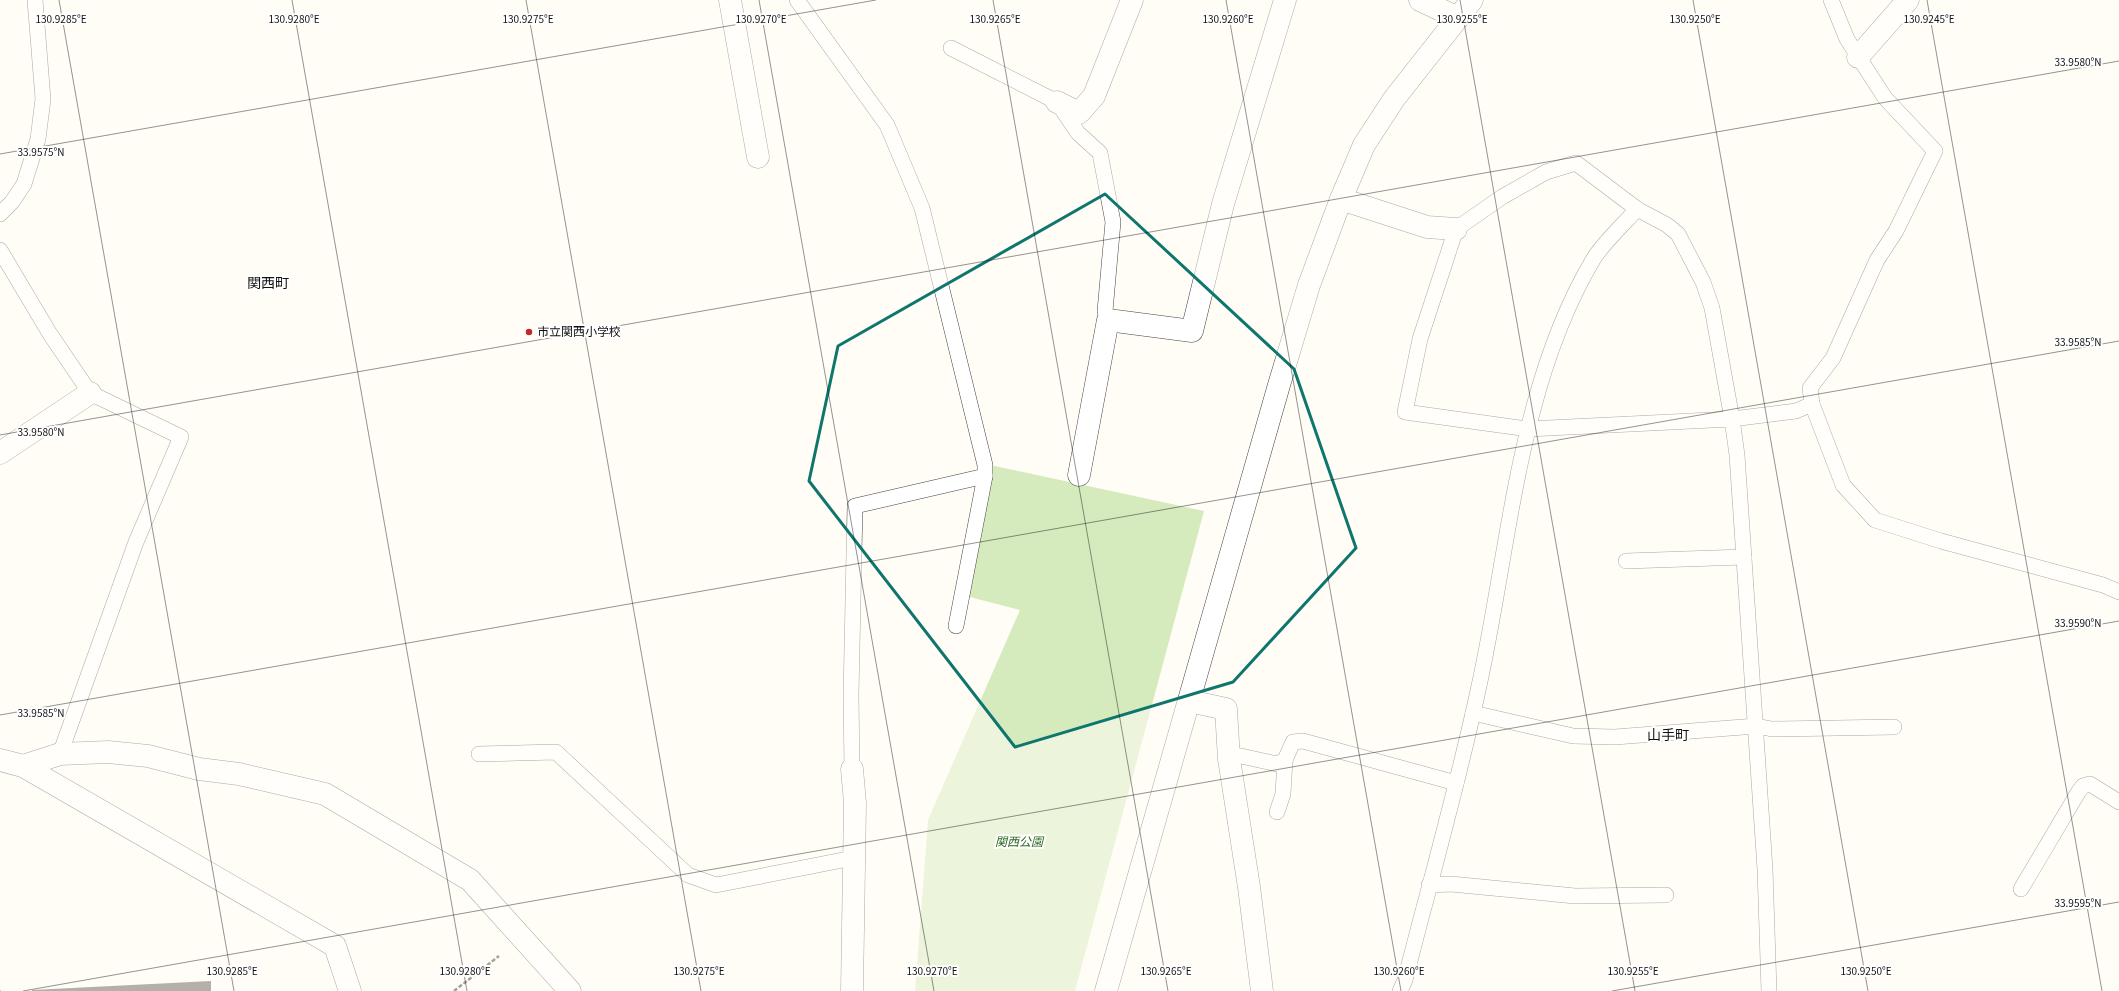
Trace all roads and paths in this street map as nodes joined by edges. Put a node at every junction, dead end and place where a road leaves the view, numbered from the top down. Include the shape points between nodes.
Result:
1 (36, 0) edge
2 (730, 0) edge
3 (797, 0) edge
4 (1132, 0) edge
5 (1285, 0) edge
6 (1420, 0) edge
7 (1472, 0) edge
8 (1831, 0) edge
9 (1908, 0) edge
10 (1458, 18) junction
11 (951, 48) dead end
12 (1858, 57) junction
13 (1057, 102) junction
14 (758, 158) dead end
15 (1341, 199) junction
16 (1637, 209) junction
17 (0, 214) edge
18 (1456, 230) junction
19 (0, 250) edge
20 (1108, 320) junction
21 (90, 393) junction
22 (1812, 404) junction
23 (1732, 419) junction
24 (1528, 429) junction
25 (0, 453) edge
26 (1078, 475) dead end
27 (985, 476) junction
28 (1744, 557) junction
29 (1626, 562) dead end
30 (2119, 592) edge
31 (956, 626) dead end
32 (1188, 701) junction
33 (1473, 713) junction
34 (1756, 726) junction
35 (1894, 727) dead end
36 (60, 754) junction
37 (479, 754) dead end
38 (1228, 756) junction
39 (0, 760) edge
40 (1285, 760) junction
41 (23, 766) junction
42 (852, 769) joint
43 (1456, 783) junction
44 (2119, 802) edge
45 (1277, 812) dead end
46 (853, 858) junction
47 (1429, 885) junction
48 (2021, 889) dead end
49 (1666, 895) dead end
50 (522, 938) junction
51 (350, 991) edge
52 (454, 991) edge
53 (570, 991) edge
54 (852, 991) edge
55 (1106, 991) edge
56 (1262, 991) edge
57 (1400, 991) edge
58 (1769, 991) edge

1 - 17 lane via 43,99 38,139 24,184
2 - 14 street
3 - 27 lane via 887,125 922,208 985,465
4 - 13 street via 1094,96 1079,113
5 - 20 street via 1223,204 1192,331
6 - 10 street
7 - 10 street
8 - 12 lane via 1847,39
9 - 12 street
10 - 15 street via 1394,99 1364,145
11 - 13 lane
12 - 22 lane via 1885,98 1935,151 1896,231 1877,260 1833,358 1810,388
13 - 20 lane via 1078,133 1100,153 1113,222 1105,311
15 - 18 street via 1427,227
15 - 32 street via 1309,285
16 - 18 lane via 1576,163 1546,172 1502,197
16 - 23 lane via 1678,234 1703,282 1712,308
16 - 24 lane via 1595,257 1568,311 1550,351
18 - 24 lane via 1420,339 1404,412
19 - 21 lane via 50,334
20 - 26 street
21 - 25 street
21 - 36 lane via 181,437 136,542
22 - 23 lane via 1796,411
22 - 30 lane via 1843,485 1875,520 1941,541 2103,585
23 - 24 lane
23 - 28 lane
24 - 33 lane
27 - 31 lane
27 - 42 lane via 855,506
28 - 29 lane
28 - 34 lane
32 - 38 street via 1226,709
32 - 55 street
33 - 34 lane via 1573,736 1615,737
33 - 43 lane
34 - 35 lane via 1772,729
34 - 58 lane
36 - 41 street
36 - 50 street via 108,752 148,756 199,769 239,774 325,794 470,880
37 - 46 lane via 556,752 688,875 716,885
38 - 40 lane via 1241,756 1272,764
38 - 56 street via 1249,887
39 - 41 street
40 - 43 lane via 1293,742 1303,741
40 - 45 lane via 1283,794
41 - 51 street via 335,946
42 - 46 street via 855,803
43 - 47 lane
44 - 48 lane via 2090,784 2083,786
46 - 54 street
47 - 49 lane via 1450,884 1575,896
47 - 57 lane
50 - 52 path
50 - 53 street

